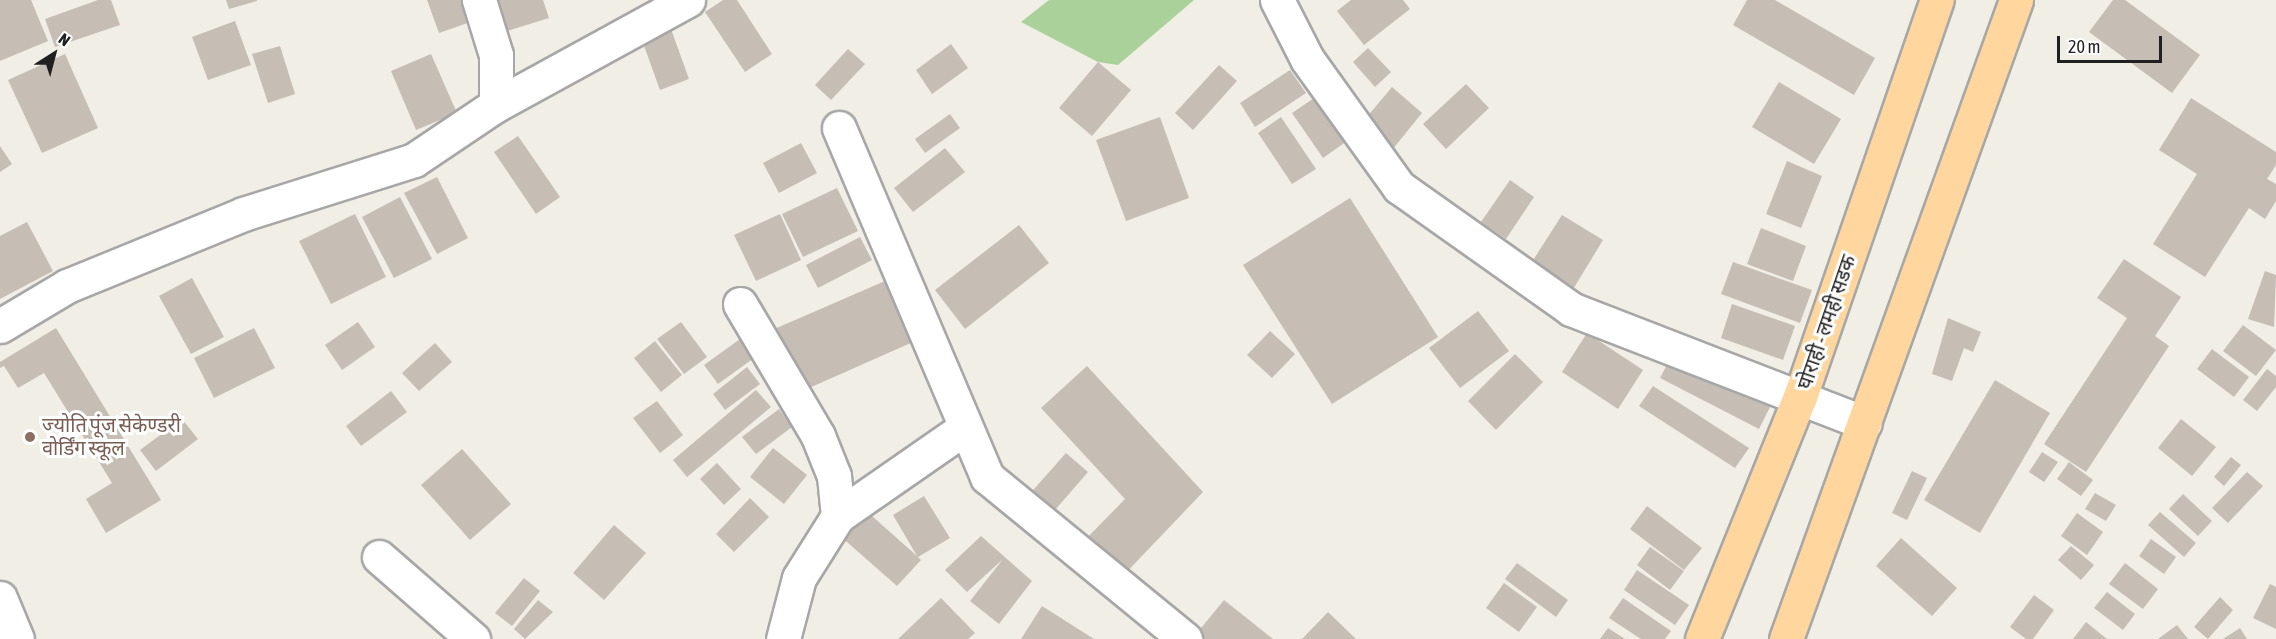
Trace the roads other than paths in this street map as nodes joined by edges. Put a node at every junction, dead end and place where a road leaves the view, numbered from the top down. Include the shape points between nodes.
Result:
1 (479, 0) edge
2 (688, 0) edge
3 (1278, 0) edge
4 (1936, 0) edge
5 (2016, 0) edge
6 (496, 105) junction
7 (839, 128) dead end
8 (740, 304) dead end
9 (0, 326) edge
10 (1800, 397) junction
11 (1865, 423) junction
12 (963, 429) junction
13 (838, 516) junction
14 (379, 557) dead end
15 (0, 598) edge
16 (17, 639) edge
17 (473, 639) edge
18 (783, 639) edge
19 (1185, 639) edge
20 (1702, 639) edge
21 (1786, 639) edge

1 - 6 street via 496,55
2 - 6 street
3 - 10 street via 1307,59 1399,187 1571,309
4 - 10 main road, घोराही - लमही सडक
5 - 11 main road
6 - 9 street via 414,160 243,214 67,286
7 - 12 street
8 - 13 street via 818,436 834,476
10 - 11 street
10 - 20 main road, घोराही - लमही सडक
11 - 21 main road
12 - 13 street
12 - 19 street via 987,477
13 - 18 street via 800,578
14 - 17 street
15 - 16 street

